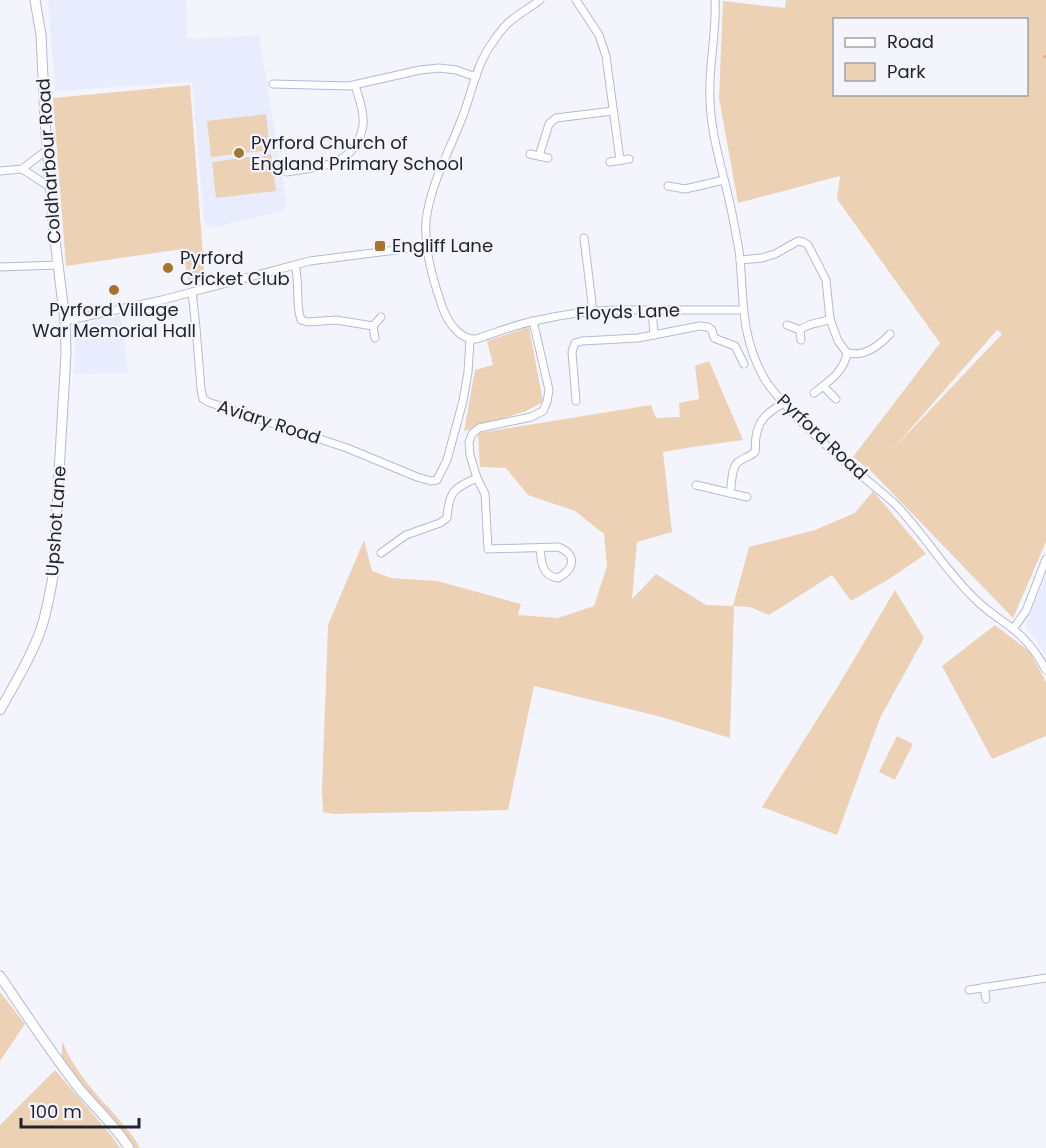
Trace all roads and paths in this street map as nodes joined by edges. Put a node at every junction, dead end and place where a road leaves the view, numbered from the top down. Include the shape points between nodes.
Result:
1 (35, 0) edge
2 (540, 0) edge
3 (576, 0) edge
4 (715, 0) edge
5 (476, 76) junction
6 (273, 84) dead end
7 (355, 85) junction
8 (613, 111) junction
9 (47, 150) junction
10 (530, 154) dead end
11 (539, 156) junction
12 (548, 158) dead end
13 (629, 159) dead end
14 (620, 160) junction
15 (610, 162) dead end
16 (22, 169) junction
17 (0, 171) edge
18 (286, 172) dead end
19 (724, 180) junction
20 (668, 186) dead end
21 (50, 187) junction
22 (584, 238) dead end
23 (427, 246) junction
24 (740, 260) junction
25 (58, 265) junction
26 (294, 265) junction
27 (0, 267) edge
28 (192, 292) junction
29 (652, 310) junction
30 (743, 310) junction
31 (593, 311) junction
32 (381, 317) dead end
33 (830, 319) junction
34 (65, 321) junction
35 (533, 321) junction
36 (787, 325) dead end
37 (373, 326) junction
38 (800, 330) junction
39 (890, 334) dead end
40 (654, 335) junction
41 (375, 338) dead end
42 (470, 340) junction
43 (801, 340) dead end
44 (847, 353) junction
45 (744, 364) dead end
46 (823, 386) junction
47 (814, 393) dead end
48 (836, 399) dead end
49 (576, 401) dead end
50 (783, 403) junction
51 (477, 478) junction
52 (696, 485) dead end
53 (730, 493) junction
54 (747, 497) dead end
55 (540, 548) junction
56 (381, 554) dead end
57 (1046, 559) edge
58 (1013, 629) junction
59 (1046, 670) edge
60 (0, 710) edge
61 (0, 976) edge
62 (1046, 978) edge
63 (984, 987) junction
64 (969, 990) dead end
65 (986, 999) dead end
66 (129, 1148) edge

1 - 9 main road, Coldharbour Road via 41,35
2 - 5 street via 507,23 486,51
3 - 8 street via 599,35 606,56
4 - 19 street, Pyrford Road via 709,97
5 - 7 street via 439,68
5 - 23 street via 430,199
6 - 7 street via 282,80
7 - 18 street via 363,117 355,147 341,160 327,165 296,166
8 - 11 street via 556,118 549,124
8 - 14 street
9 - 16 street
9 - 21 main road, Coldharbour Road
10 - 11 street
11 - 12 street
13 - 14 street
14 - 15 street
16 - 17 street
16 - 21 street
19 - 20 street via 685,189
19 - 24 street, Pyrford Road
21 - 25 main road, Coldharbour Road
22 - 31 street
23 - 26 street
23 - 42 street via 444,310 457,331
24 - 30 street, Pyrford Road
24 - 33 street via 762,258 798,241 804,242 826,280
25 - 27 street
25 - 34 main road, Coldharbour Road
26 - 28 street
26 - 37 street via 302,320
28 - 34 street
28 - 42 street, Aviary Road via 203,399 431,481 437,480 447,460 463,401
29 - 30 street, Floyds Lane
29 - 31 street, Floyds Lane
29 - 40 street
30 - 50 street, Pyrford Road via 755,358
31 - 35 street, Floyds Lane
32 - 37 street
33 - 38 street
33 - 44 street
34 - 60 main road, Upshot Lane via 65,385 50,595 35,643
35 - 42 street, Floyds Lane
35 - 51 street via 549,390 547,402 543,411 531,417 479,428 472,434 470,455
36 - 38 street
37 - 41 street
38 - 43 street
39 - 44 street via 887,343 861,353
40 - 45 street via 708,327 714,338 735,346
40 - 49 street via 575,343 572,352
44 - 46 street via 842,369
46 - 47 street
46 - 48 street
50 - 53 street via 761,420 755,452 735,466
50 - 58 street, Pyrford Road via 892,501 976,601
51 - 55 street via 485,494 488,549
51 - 56 street via 455,490 449,499 447,518 406,535
52 - 53 street
53 - 54 street
55 - 55 street via 541,562 551,577 558,578 569,571 572,563 567,550
57 - 58 street via 1026,611
58 - 59 street, Pyrford Road via 1036,652
61 - 66 main road via 68,1074
62 - 63 street
63 - 64 street
63 - 65 street

